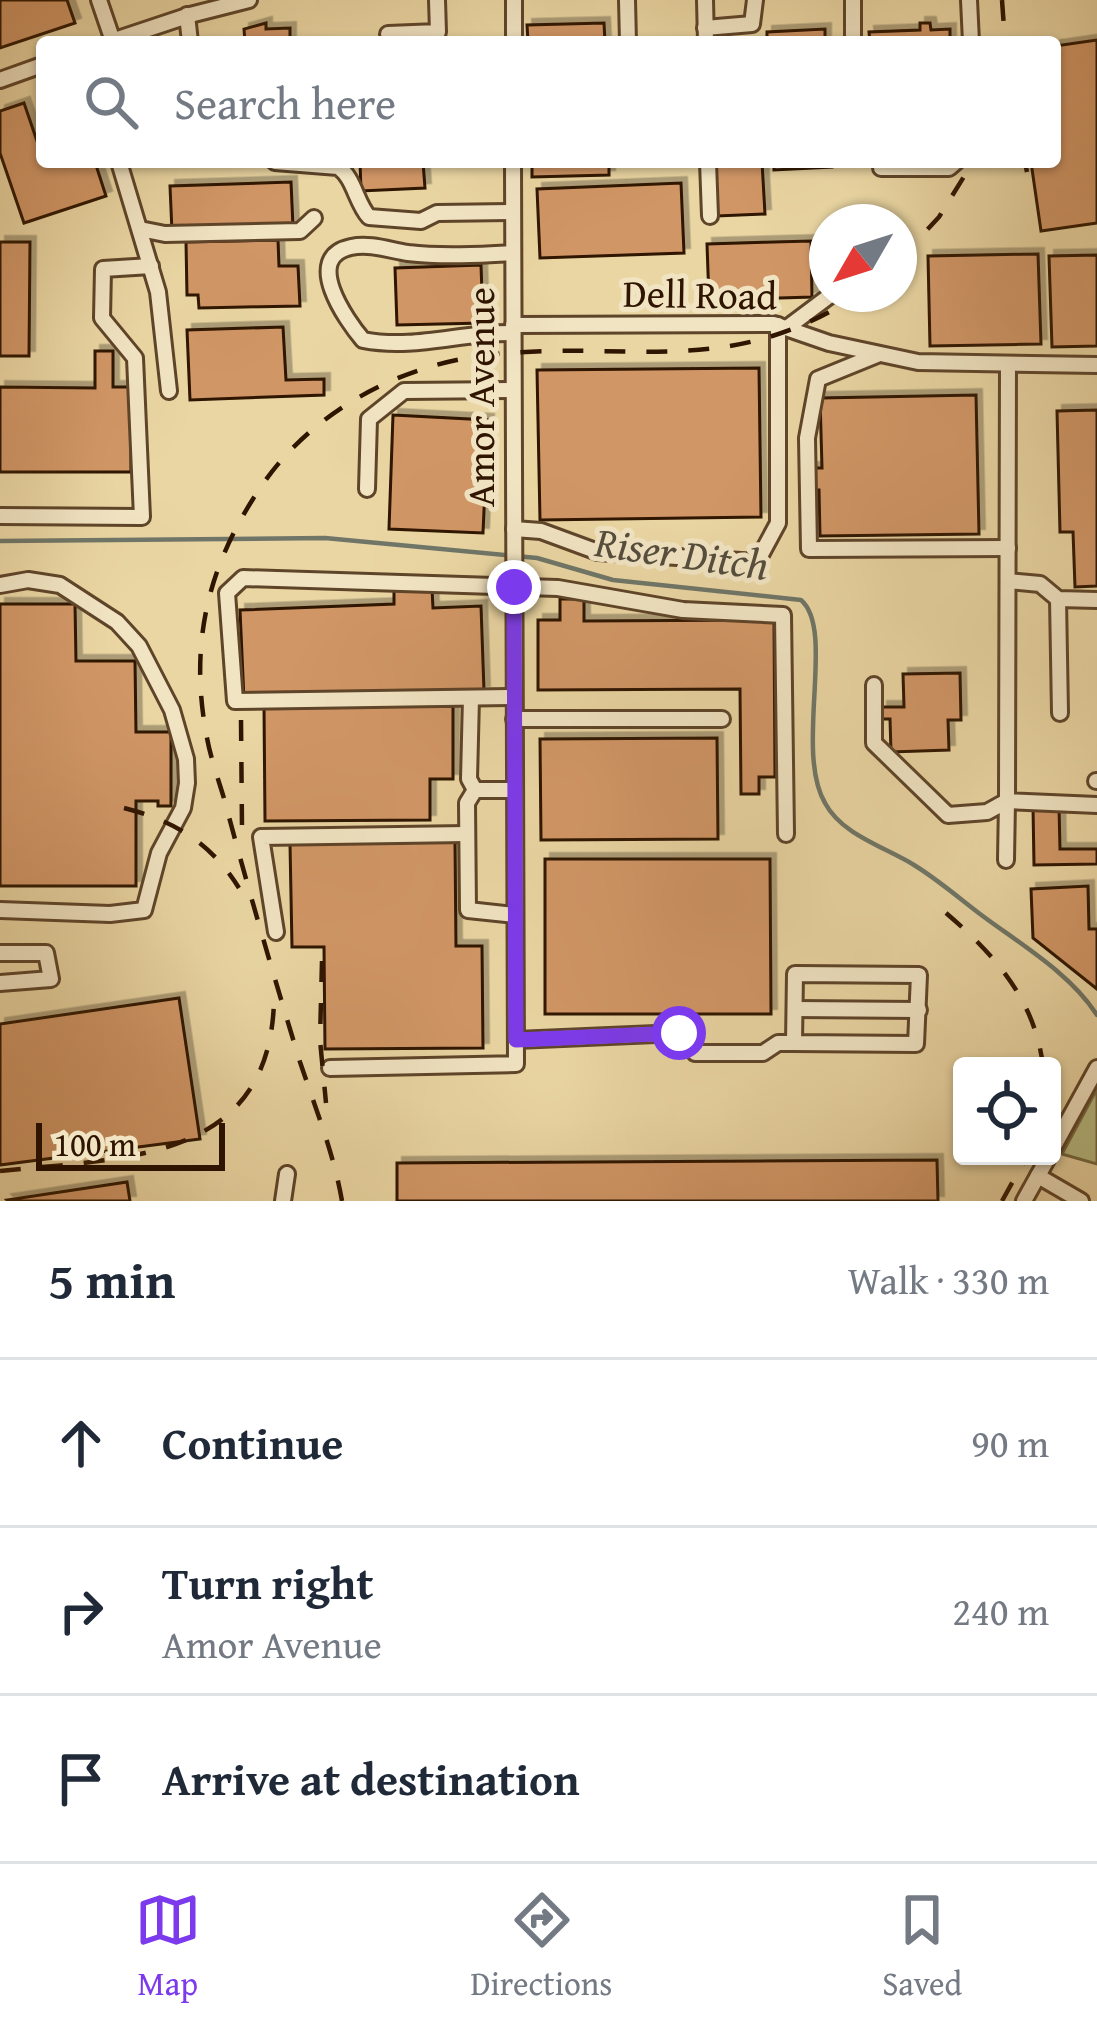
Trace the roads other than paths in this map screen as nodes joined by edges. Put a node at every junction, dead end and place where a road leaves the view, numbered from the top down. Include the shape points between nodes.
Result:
1 (99, 0) edge
2 (437, 0) edge
3 (514, 0) edge
4 (627, 0) edge
5 (705, 0) edge
6 (755, 0) edge
7 (853, 0) edge
8 (969, 0) edge
9 (243, 1) edge
10 (188, 15) junction
11 (388, 34) dead end
12 (706, 35) edge
13 (118, 36) edge
14 (131, 36) edge
15 (190, 36) edge
16 (514, 36) edge
17 (628, 36) edge
18 (854, 36) edge
19 (970, 36) edge
20 (36, 67) edge
21 (0, 80) edge
22 (121, 168) edge
23 (340, 168) edge
24 (513, 168) edge
25 (708, 168) edge
26 (881, 168) dead end
27 (949, 168) edge
28 (513, 212) junction
29 (710, 216) dead end
30 (314, 218) dead end
31 (140, 229) junction
32 (513, 254) junction
33 (152, 266) junction
34 (809, 309) edge
35 (783, 326) junction
36 (513, 329) junction
37 (877, 355) junction
38 (1008, 364) junction
39 (1097, 365) edge
40 (513, 390) junction
41 (170, 391) dead end
42 (367, 489) dead end
43 (0, 516) edge
44 (514, 529) junction
45 (1008, 548) junction
46 (1008, 581) junction
47 (0, 585) edge
48 (514, 587) junction
49 (1058, 599) junction
50 (1097, 600) edge
51 (874, 685) dead end
52 (514, 697) junction
53 (471, 698) junction
54 (1060, 713) dead end
55 (514, 719) junction
56 (722, 719) dead end
57 (475, 790) junction
58 (515, 790) junction
59 (1006, 802) junction
60 (1097, 805) edge
61 (467, 834) junction
62 (785, 834) dead end
63 (1006, 860) dead end
64 (0, 910) edge
65 (515, 915) junction
66 (277, 932) dead end
67 (0, 953) edge
68 (0, 983) edge
69 (795, 1009) junction
70 (919, 1010) junction
71 (516, 1040) junction
72 (794, 1043) junction
73 (330, 1068) dead end
74 (1097, 1068) edge
75 (1061, 1133) edge
76 (1044, 1165) edge
77 (287, 1174) dead end
78 (1038, 1176) junction
79 (283, 1201) edge
80 (1024, 1201) edge
81 (1081, 1201) edge

1 - 13 street
2 - 11 street via 438,32
3 - 16 street
4 - 17 street
5 - 12 street
6 - 12 street via 752,24
7 - 18 street
8 - 19 street
9 - 10 street
10 - 14 street
10 - 15 street
20 - 21 street
22 - 31 street
23 - 28 street via 369,217
24 - 28 street, Amor Avenue
25 - 29 street
26 - 27 street
28 - 32 street, Amor Avenue
30 - 31 street via 300,231
31 - 33 street
32 - 36 street, Amor Avenue
32 - 36 street, Dell Road via 346,248 329,268 334,301 363,340 394,346
33 - 41 street
33 - 43 street via 103,269 102,318 135,358 142,517
34 - 35 street
35 - 36 street, Dell Road
35 - 37 street, Dell Road
35 - 44 street via 775,349 778,524 757,562 598,552
36 - 40 street, Amor Avenue
37 - 38 street, Dell Road
37 - 45 street via 818,379 808,438 809,549
38 - 39 street, Dell Road
38 - 45 street
40 - 42 street via 404,391 368,419
40 - 44 street, Amor Avenue
44 - 48 street, Amor Avenue
45 - 46 street
46 - 49 street via 1040,584
46 - 59 street
47 - 64 street via 60,585 117,622 172,710 187,783 144,910
48 - 52 street, Amor Avenue
48 - 53 street via 243,578 226,593 235,700
48 - 62 street via 783,615
49 - 50 street
49 - 54 street
51 - 59 street via 874,743 948,815
52 - 53 street
52 - 55 street, Amor Avenue
53 - 57 street
55 - 56 street
55 - 58 street, Amor Avenue
57 - 58 street
57 - 61 street
58 - 65 street, Amor Avenue
59 - 60 street
59 - 63 street
61 - 65 street via 468,910
61 - 66 street via 261,837
65 - 71 street, Amor Avenue
67 - 68 street via 46,952 51,979
69 - 70 street
69 - 70 street via 795,974 919,975
69 - 72 street
70 - 72 street via 916,1044
71 - 72 street via 679,1033 695,1053 763,1053
71 - 73 street, Amor Avenue via 516,1064
74 - 75 street
76 - 78 street
77 - 79 street
78 - 80 street
78 - 81 street

